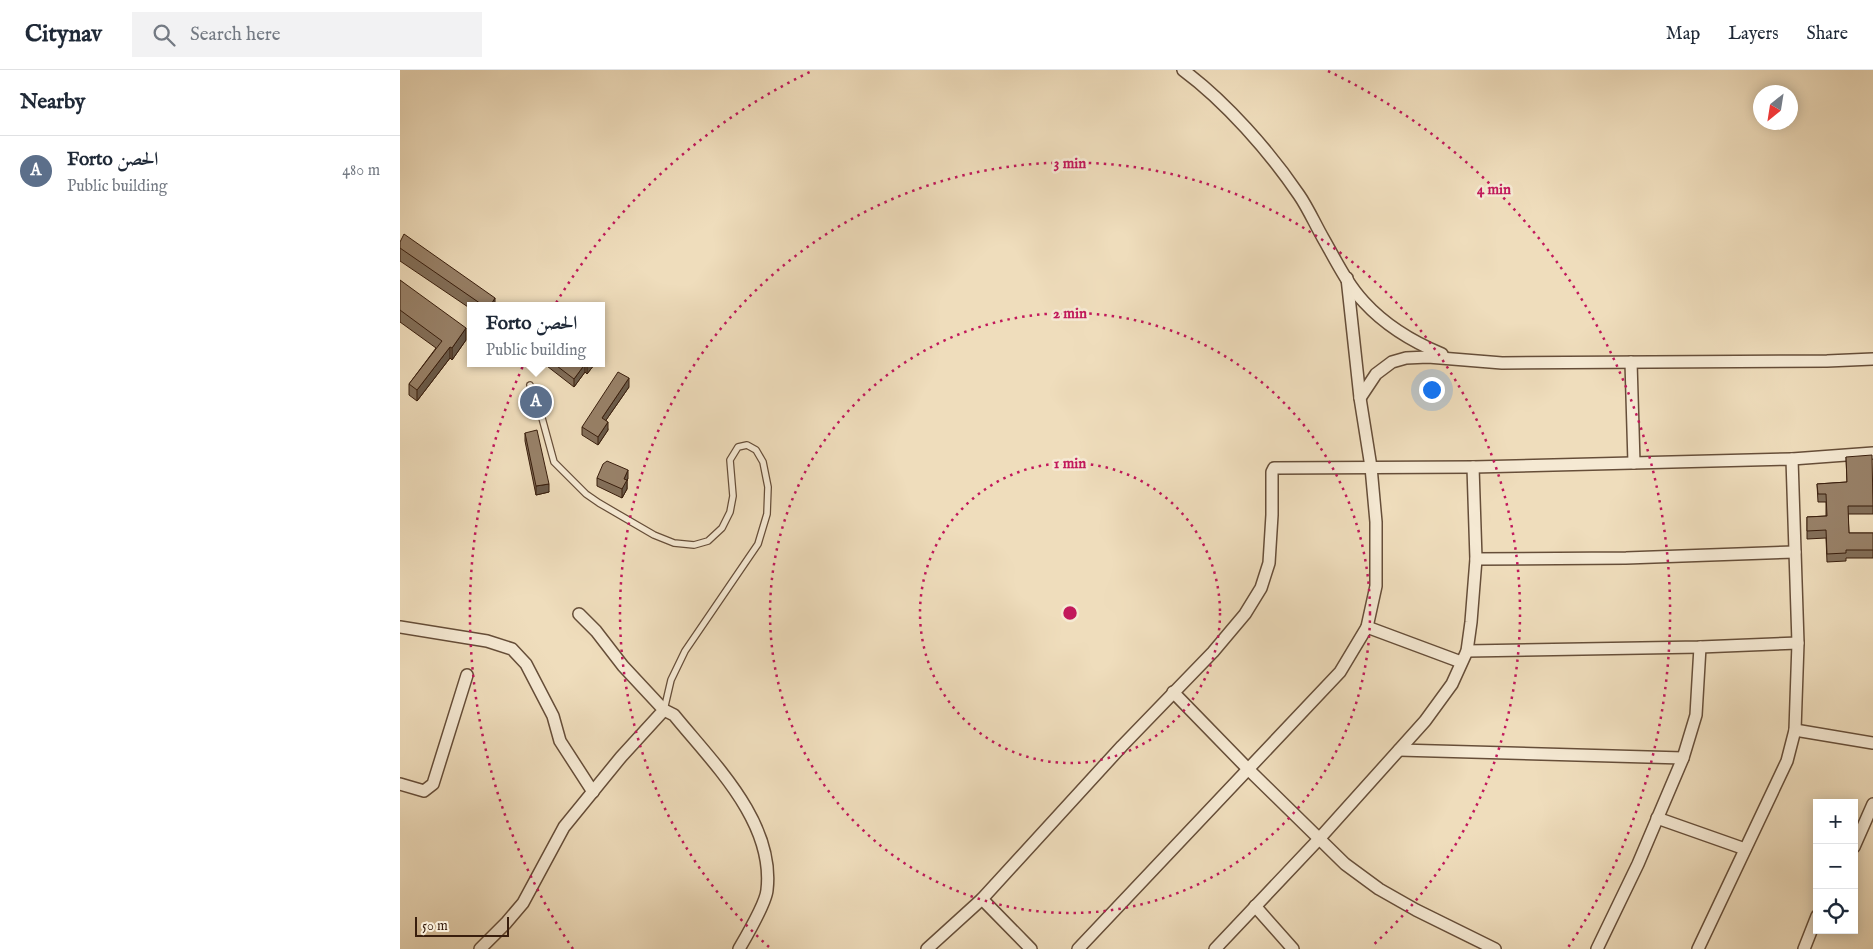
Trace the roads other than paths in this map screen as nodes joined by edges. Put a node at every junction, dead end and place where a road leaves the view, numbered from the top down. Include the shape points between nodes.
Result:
1 (1183, 70) edge
2 (1347, 278) junction
3 (1454, 359) junction
4 (1873, 359) edge
5 (1631, 362) junction
6 (530, 385) dead end
7 (1360, 398) junction
8 (1873, 453) edge
9 (1792, 459) junction
10 (1634, 463) junction
11 (1372, 467) junction
12 (1473, 467) junction
13 (1795, 552) junction
14 (1476, 558) junction
15 (579, 614) dead end
16 (400, 627) edge
17 (1367, 627) junction
18 (1798, 643) junction
19 (1700, 647) junction
20 (1464, 656) junction
21 (468, 675) dead end
22 (1173, 692) junction
23 (664, 710) junction
24 (1795, 730) junction
25 (1873, 742) edge
26 (1399, 750) junction
27 (1683, 758) junction
28 (1248, 769) junction
29 (400, 784) edge
30 (593, 792) junction
31 (1873, 804) edge
32 (1657, 818) junction
33 (1319, 839) junction
34 (1855, 844) edge
35 (1745, 849) junction
36 (982, 899) junction
37 (1256, 906) junction
38 (1813, 926) edge
39 (480, 949) edge
40 (739, 949) edge
41 (927, 949) edge
42 (1032, 949) edge
43 (1078, 949) edge
44 (1215, 949) edge
45 (1293, 949) edge
46 (1495, 949) edge
47 (1597, 949) edge
48 (1698, 949) edge
49 (1804, 949) edge

1 - 2 street via 1223,104 1276,164 1300,196
2 - 3 street via 1363,301 1384,322 1425,347
2 - 7 street
3 - 5 street via 1502,363
3 - 7 street via 1428,356 1392,362 1376,374
4 - 5 street
5 - 10 street
6 - 23 lane via 554,462 599,503 674,543 694,545 708,541 722,528 733,496 730,460 738,447 747,445 756,450 763,462 768,487 767,514 758,544 685,651 671,680
7 - 11 street
8 - 9 street
9 - 10 street
9 - 13 street
10 - 12 street
11 - 12 street
11 - 17 street via 1376,586
11 - 22 street via 1274,468 1269,563 1261,588 1245,614 1213,652
12 - 14 street
13 - 14 street via 1626,558
13 - 18 street
14 - 20 street via 1471,622
15 - 23 street
16 - 30 street via 512,649 526,664 553,716 560,741
17 - 20 street
17 - 28 street via 1340,672
18 - 19 street
18 - 24 street
19 - 20 street
19 - 27 street via 1696,715
20 - 26 street via 1452,684
21 - 29 street via 433,784 424,791
22 - 28 street
22 - 36 street
23 - 30 street
23 - 40 street via 674,715 738,795 757,827 767,863 767,892
24 - 25 street
24 - 35 street via 1787,761
26 - 27 street
26 - 33 street
27 - 32 street
28 - 33 street
28 - 43 street
30 - 39 street via 564,828 523,903
31 - 34 street
32 - 35 street
32 - 47 street
33 - 37 street
33 - 46 street via 1345,864 1379,889
35 - 48 street
36 - 41 street
36 - 42 street
37 - 44 street
37 - 45 street
38 - 49 street

